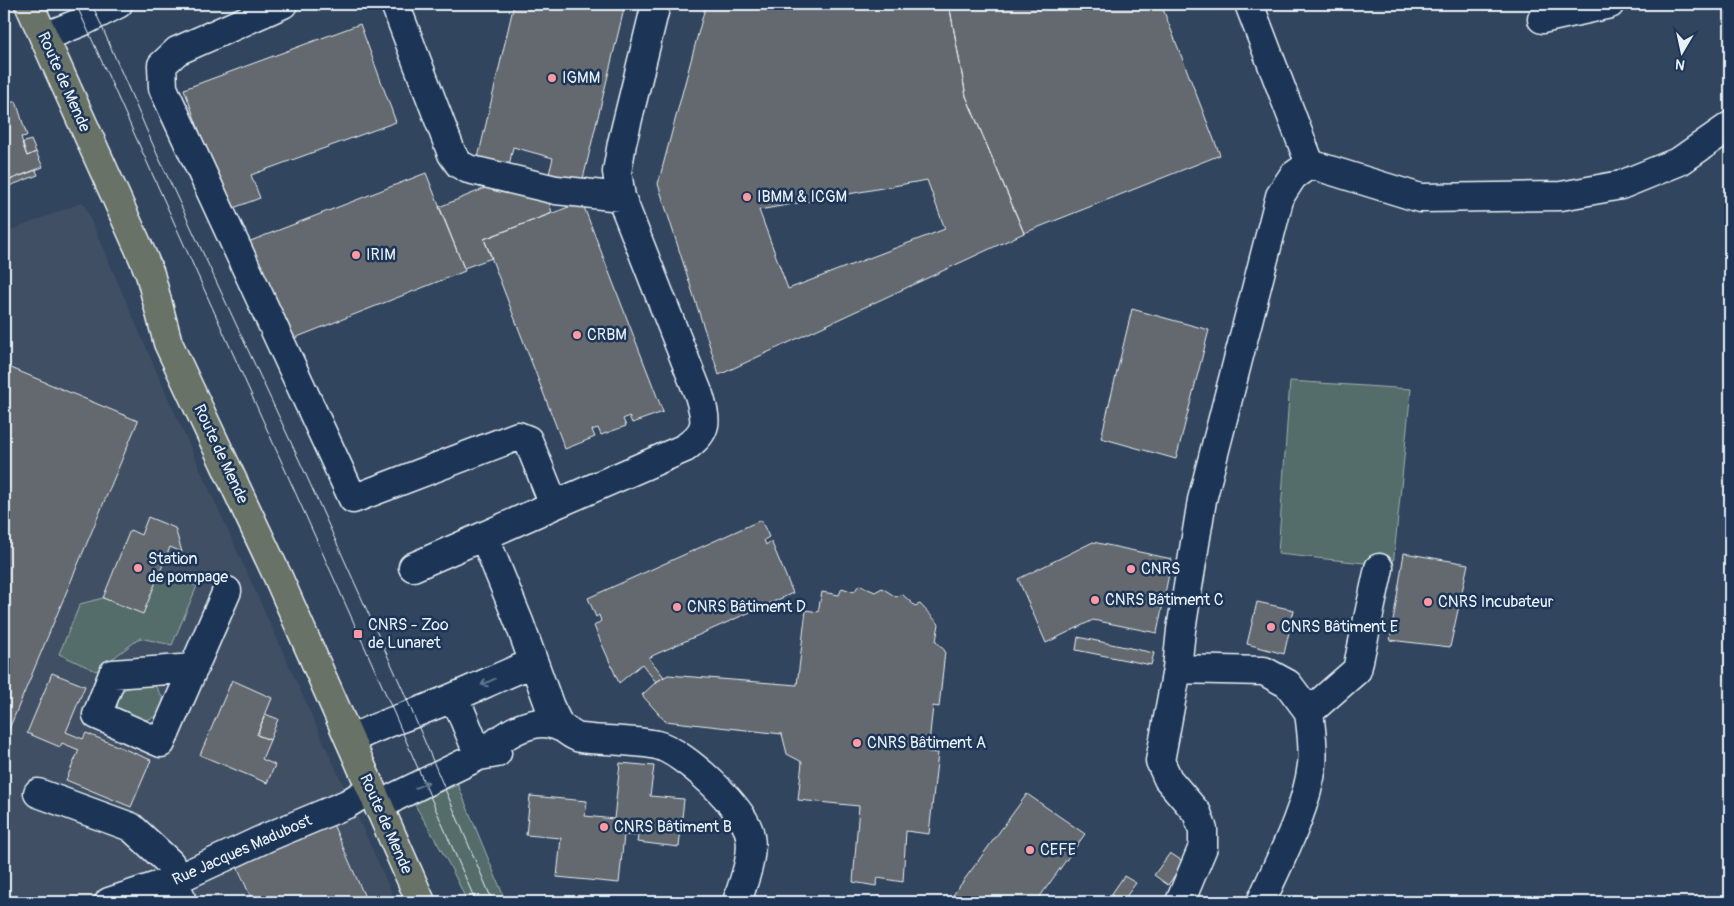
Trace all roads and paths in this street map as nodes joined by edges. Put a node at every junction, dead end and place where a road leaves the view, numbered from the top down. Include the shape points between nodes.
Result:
1 (29, 4) edge
2 (118, 4) edge
3 (283, 4) edge
4 (395, 4) edge
5 (656, 4) edge
6 (1249, 4) edge
7 (1610, 4) edge
8 (1542, 19) dead end
9 (44, 37) junction
10 (1730, 126) edge
11 (1310, 164) junction
12 (621, 197) junction
13 (554, 505) junction
14 (484, 536) junction
15 (413, 567) dead end
16 (1379, 568) dead end
17 (227, 591) dead end
18 (533, 663) junction
19 (194, 668) dead end
20 (1177, 669) junction
21 (455, 697) junction
22 (1309, 712) junction
23 (560, 727) junction
24 (350, 740) junction
25 (479, 756) junction
26 (38, 793) dead end
27 (375, 798) junction
28 (179, 891) edge
29 (109, 902) edge
30 (420, 902) edge
31 (736, 902) edge
32 (1180, 902) edge
33 (1261, 902) edge

1 - 9 main road, Route de Mende
2 - 9 street
3 - 13 street via 177,51 162,65 163,88 353,499 518,436 528,440
4 - 12 street via 452,154 459,164 556,190
5 - 12 street via 622,143 617,172
6 - 11 street
7 - 8 street
9 - 24 main road, Route de Mende via 150,274 168,343
10 - 11 street via 1680,161 1621,185 1561,196 1420,198
11 - 20 street via 1292,176 1280,196 1202,500 1180,630
12 - 13 street via 700,395 706,422 701,433 685,448
13 - 14 street
14 - 15 street
14 - 18 street
16 - 22 street via 1357,670
17 - 19 street
18 -> 21 street
18 - 23 street
20 - 22 street via 1264,671 1288,684
20 - 32 street via 1160,761 1168,779 1197,813 1203,830 1203,847
21 - 24 street
21 - 25 street
22 - 33 street via 1312,765 1302,806
23 - 25 street, Rue Jacques Madubost via 511,751
23 - 31 street via 578,738 671,750 727,799 744,820 750,835 748,867
24 - 27 main road, Route de Mende
27 -> 25 street, Rue Jacques Madubost via 395,797
26 - 28 street via 131,827 170,863
27 - 28 street, Rue Jacques Madubost via 347,804 268,837
27 - 30 main road, Route de Mende
28 - 29 street, Rue Jacques Madubost

